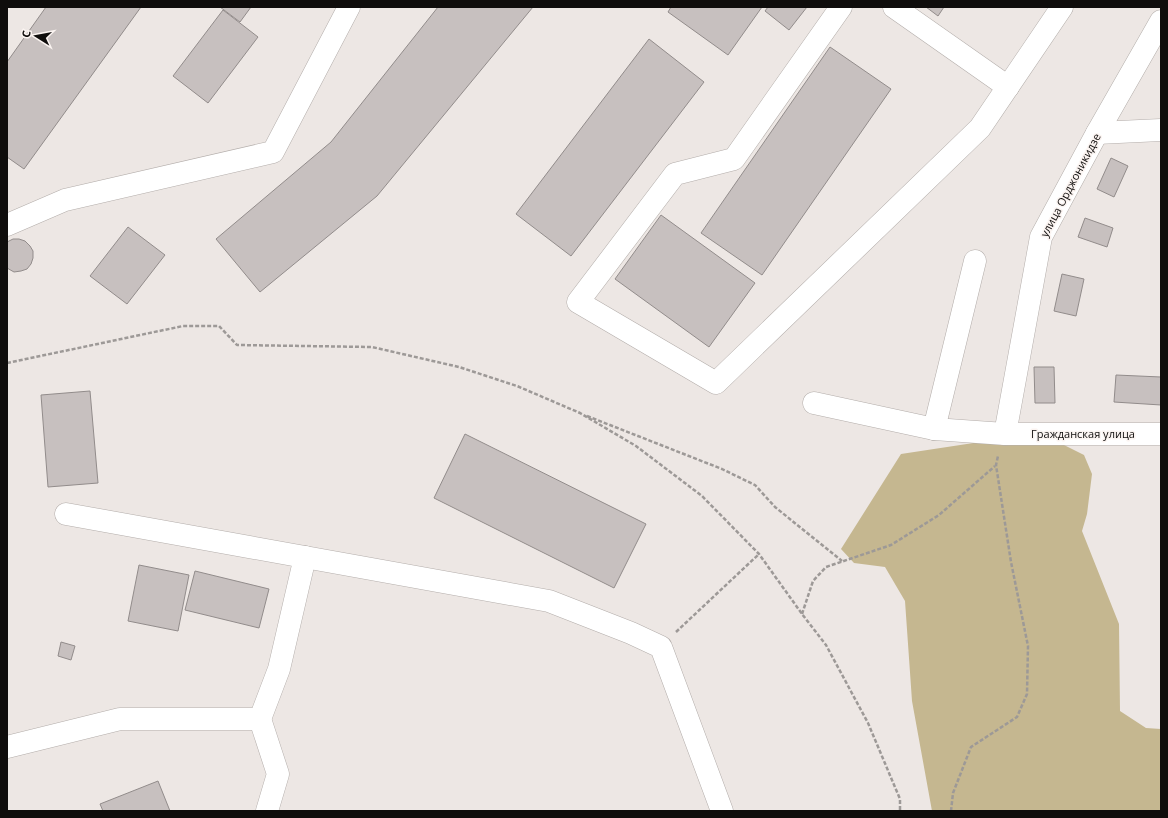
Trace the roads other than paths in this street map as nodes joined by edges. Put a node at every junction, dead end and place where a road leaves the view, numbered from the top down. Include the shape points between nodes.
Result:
1 (349, 7) edge
2 (841, 7) edge
3 (894, 7) edge
4 (1062, 7) edge
5 (1161, 20) edge
6 (1008, 87) junction
7 (1161, 130) edge
8 (1097, 133) junction
9 (7, 225) edge
10 (975, 261) dead end
11 (814, 403) dead end
12 (934, 429) junction
13 (1005, 434) junction
14 (1161, 434) edge
15 (66, 514) dead end
16 (305, 557) junction
17 (260, 719) junction
18 (7, 747) edge
19 (267, 811) edge
20 (722, 811) edge

1 - 9 street via 273,152 65,200
2 - 6 street via 734,159 675,174 578,302 716,383 980,128
3 - 6 street
4 - 6 street
5 - 8 street, улица Орджоникидзе
7 - 8 street
8 - 13 street, улица Орджоникидзе via 1041,237
10 - 12 street
11 - 12 street, Гражданская улица
12 - 13 street, Гражданская улица
13 - 14 street, Гражданская улица
15 - 16 street
16 - 17 street via 279,669
16 - 20 street via 549,601 661,647
17 - 18 street via 120,719
17 - 19 street via 278,774

